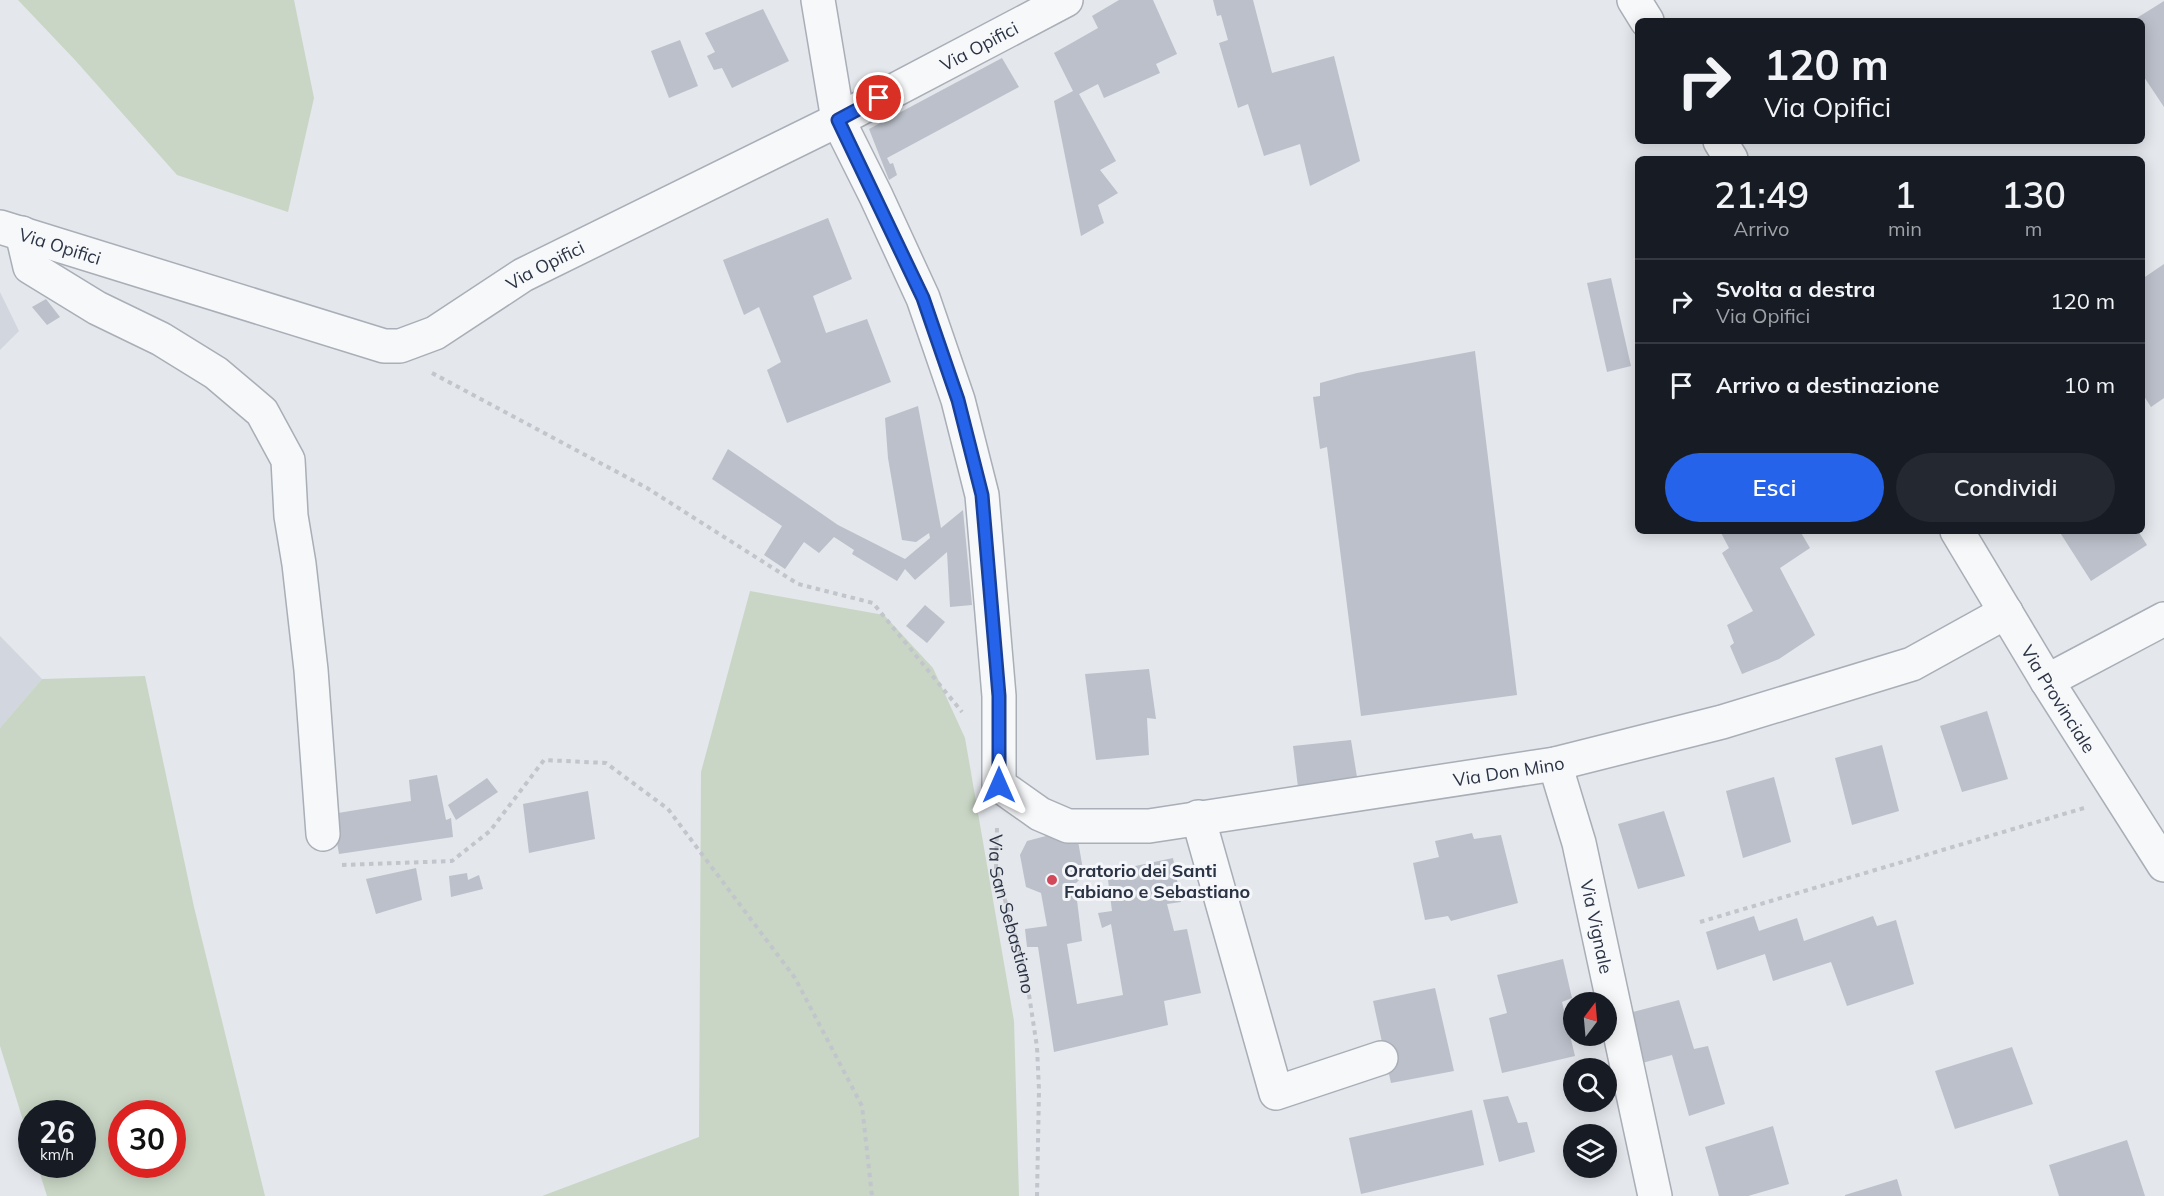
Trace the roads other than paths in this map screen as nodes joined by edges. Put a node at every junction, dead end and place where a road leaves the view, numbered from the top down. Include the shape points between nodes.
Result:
1 (818, 0) edge
2 (1066, 0) edge
3 (1634, 0) edge
4 (1645, 18) edge
5 (838, 120) junction
6 (11, 230) edge
7 (1959, 534) edge
8 (2006, 612) junction
9 (2164, 620) edge
10 (2047, 681) junction
11 (1555, 764) junction
12 (1198, 818) junction
13 (324, 834) road end
14 (2164, 865) edge
15 (1381, 1058) dead end
16 (1655, 1196) edge

1 - 5 street
2 - 5 street, Via Opifici
3 - 4 street
5 - 6 street, Via Opifici via 523,275 435,333 400,345 384,346
5 - 12 street, Via Don Mino via 923,298 958,400 982,495 999,696 999,785 1040,814 1068,826 1149,826
6 - 13 street via 30,267 216,373 262,412 288,460
7 - 8 street, Via Provinciale
8 - 10 street, Via Provinciale
8 - 11 street, Via Don Mino via 1912,664 1722,722
9 - 10 street
10 - 14 street, Via Provinciale
11 - 12 street, Via Don Mino
11 - 16 street, Via Vignale via 1579,843
12 - 15 street via 1276,1093

